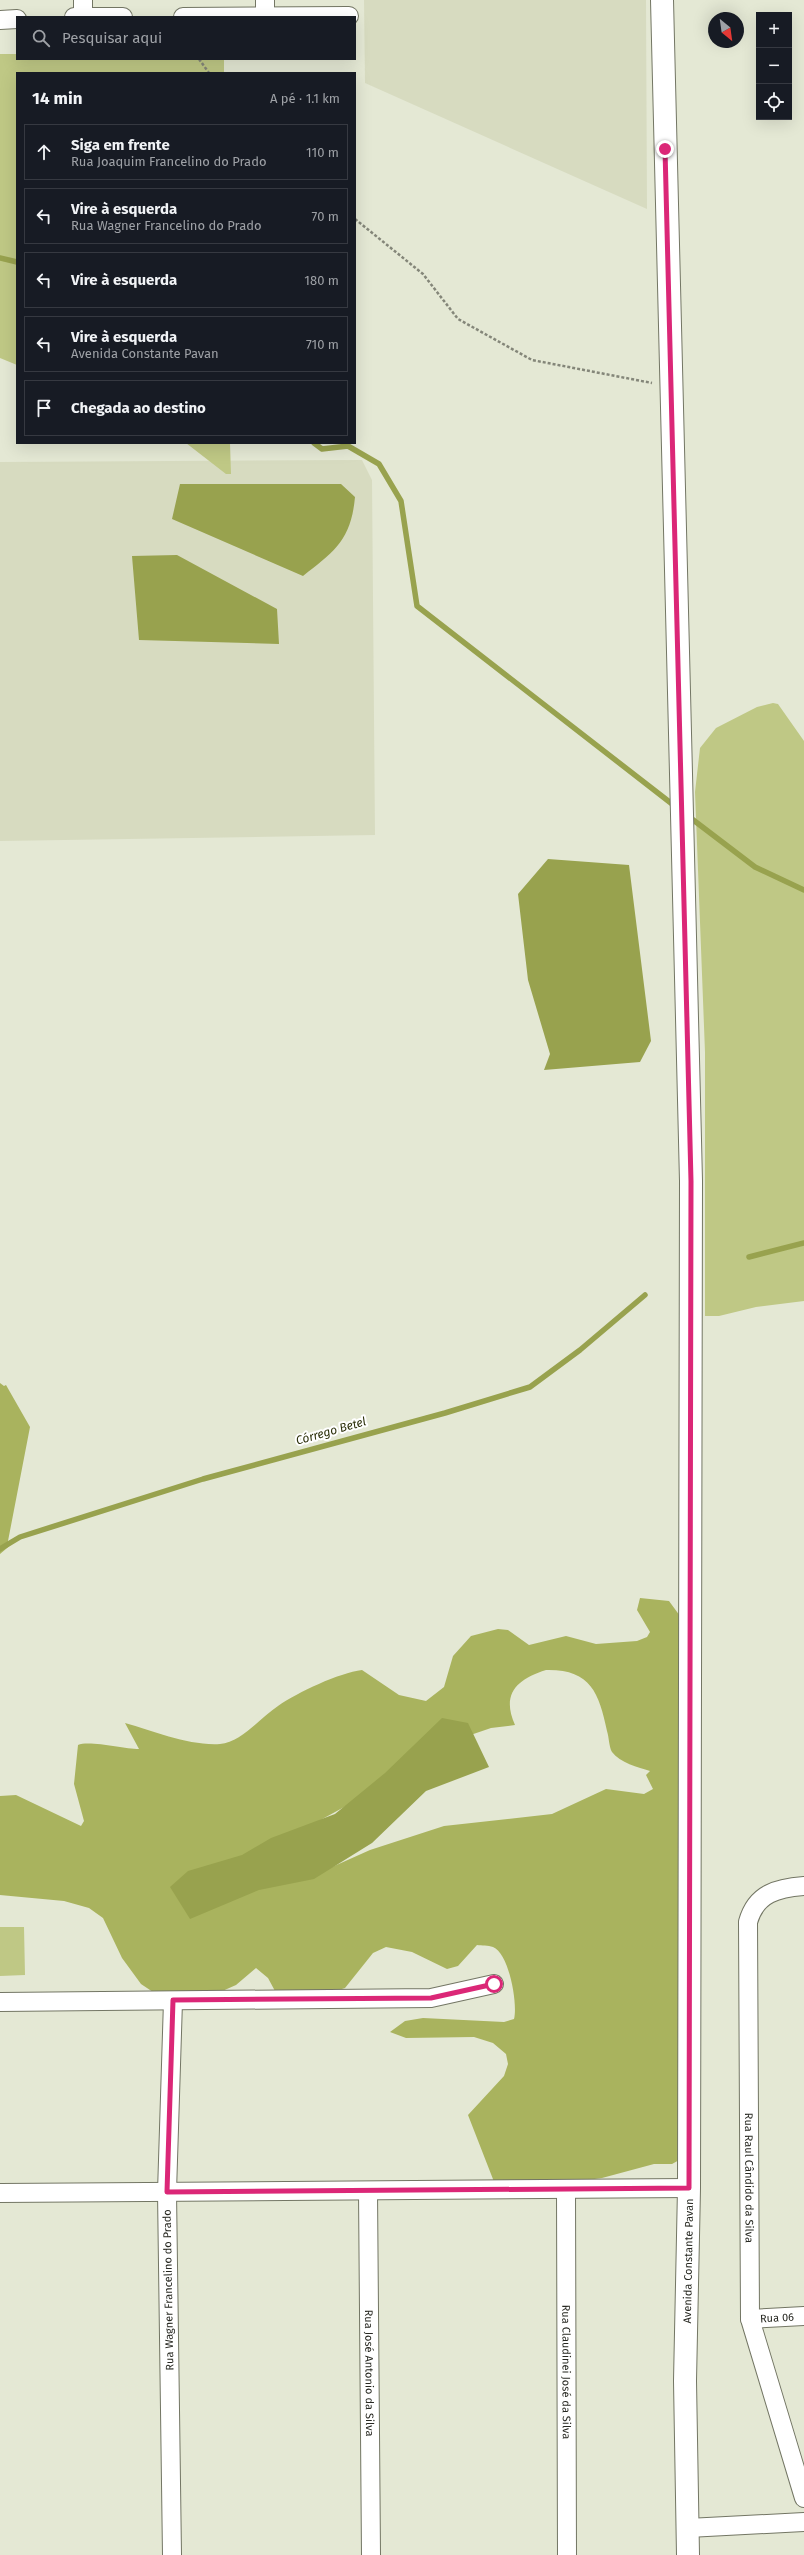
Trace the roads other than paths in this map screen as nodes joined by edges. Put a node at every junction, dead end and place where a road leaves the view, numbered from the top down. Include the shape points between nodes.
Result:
1 (83, 0) edge
2 (662, 0) edge
3 (265, 8) edge
4 (83, 16) edge
5 (192, 16) edge
6 (349, 16) edge
7 (16, 19) edge
8 (0, 20) edge
9 (804, 1886) edge
10 (494, 1984) dead end
11 (173, 2000) junction
12 (0, 2002) edge
13 (689, 2188) junction
14 (566, 2189) junction
15 (368, 2190) junction
16 (167, 2192) junction
17 (0, 2193) edge
18 (804, 2316) edge
19 (750, 2319) junction
20 (804, 2498) edge
21 (804, 2522) edge
22 (688, 2528) junction
23 (172, 2555) edge
24 (371, 2555) edge
25 (567, 2555) edge
26 (688, 2555) edge

1 - 4 street
2 - 13 street, Avenida Constante Pavan via 691,1181
3 - 5 street
3 - 6 street
7 - 8 street
9 - 19 street, Rua Raul Cândido da Silva via 783,1888 768,1894 757,1903 748,1922
10 - 11 street via 431,1998
11 - 12 street
11 - 16 street, Rua Wagner Francelino do Prado
13 - 14 street
13 - 22 street, Avenida Constante Pavan via 685,2382
14 - 15 street
14 - 25 street, Rua Claudinei José da Silva
15 - 16 street
15 - 24 street, Rua José Antonio da Silva
16 - 17 street
16 - 23 street, Rua Wagner Francelino do Prado
18 - 19 street, Rua 06
19 - 20 street, Rua Raul Cândido da Silva
21 - 22 street
22 - 26 street, Avenida Constante Pavan

